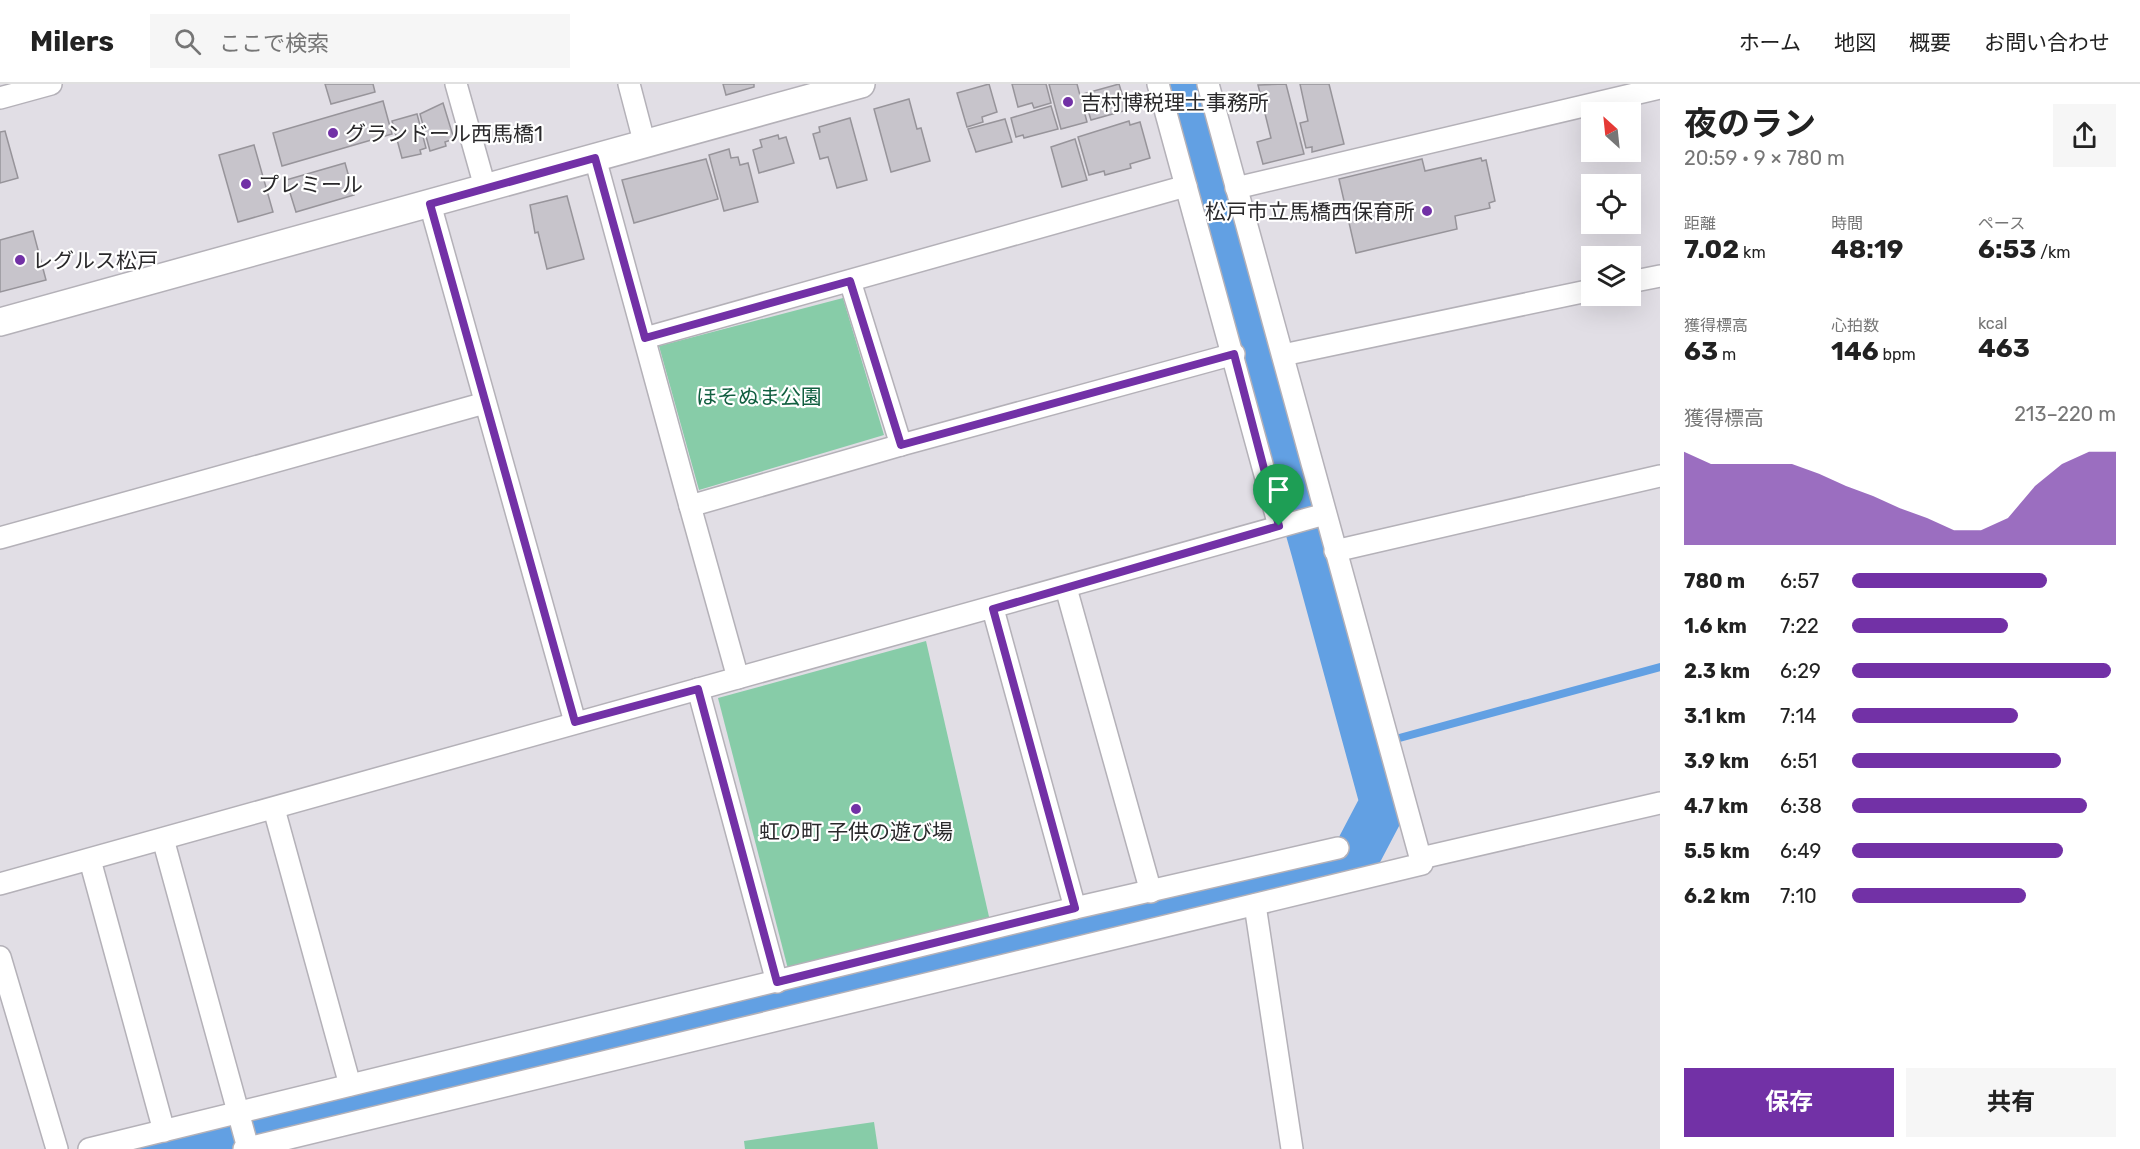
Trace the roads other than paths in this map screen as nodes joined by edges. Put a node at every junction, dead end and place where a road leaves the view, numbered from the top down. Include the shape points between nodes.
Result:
1 (51, 84) edge
2 (456, 84) edge
3 (629, 84) edge
4 (861, 84) edge
5 (1158, 84) edge
6 (1208, 84) edge
7 (1660, 88) edge
8 (0, 98) edge
9 (645, 145) junction
10 (595, 158) junction
11 (1186, 186) junction
12 (484, 187) junction
13 (1236, 188) junction
14 (430, 204) junction
15 (1660, 276) edge
16 (1641, 280) edge
17 (850, 281) junction
18 (1581, 292) edge
19 (0, 322) edge
20 (645, 338) junction
21 (1234, 354) junction
22 (1283, 355) junction
23 (485, 403) junction
24 (901, 445) junction
25 (1660, 476) edge
26 (690, 506) junction
27 (1325, 514) junction
28 (1279, 526) junction
29 (0, 538) edge
30 (1335, 550) junction
31 (1066, 588) junction
32 (993, 609) junction
33 (738, 678) junction
34 (698, 689) junction
35 (575, 722) junction
36 (1660, 803) edge
37 (273, 809) junction
38 (163, 839) junction
39 (1338, 848) dead end
40 (1421, 858) junction
41 (90, 860) junction
42 (0, 884) edge
43 (1151, 892) junction
44 (1255, 905) junction
45 (1075, 908) junction
46 (0, 957) edge
47 (777, 982) junction
48 (350, 1085) junction
49 (239, 1113) junction
50 (164, 1131) junction
51 (246, 1148) edge
52 (57, 1149) edge
53 (89, 1149) edge
54 (1292, 1149) edge

1 - 8 street
2 - 12 street
3 - 9 street
4 - 9 street
5 - 11 street
6 - 13 street
7 - 13 street
9 - 10 street
10 - 12 street
10 - 20 street
11 - 17 street
11 - 21 street
12 - 14 street
13 - 22 street
14 - 19 street
14 - 23 street
15 - 16 street
17 - 20 street
17 - 24 street
18 - 22 street
20 - 26 street
21 - 24 street
21 - 28 street
22 - 27 street
23 - 29 street
23 - 35 street
24 - 26 street
25 - 30 street
26 - 33 street
27 - 28 street
27 - 30 street
28 - 31 street
30 - 40 street
31 - 32 street
31 - 43 street
32 - 33 street
32 - 45 street
33 - 34 street
34 - 35 street
34 - 47 street
35 - 37 street
36 - 40 street
37 - 38 street
37 - 48 street
38 - 41 street
38 - 49 street
39 - 43 street
40 - 44 street via 1422,864
41 - 42 street
41 - 50 street
43 - 45 street
44 - 51 street
44 - 54 street
45 - 47 street
46 - 52 street
47 - 48 street
48 - 49 street
49 - 50 street
49 - 51 street
50 - 53 street

